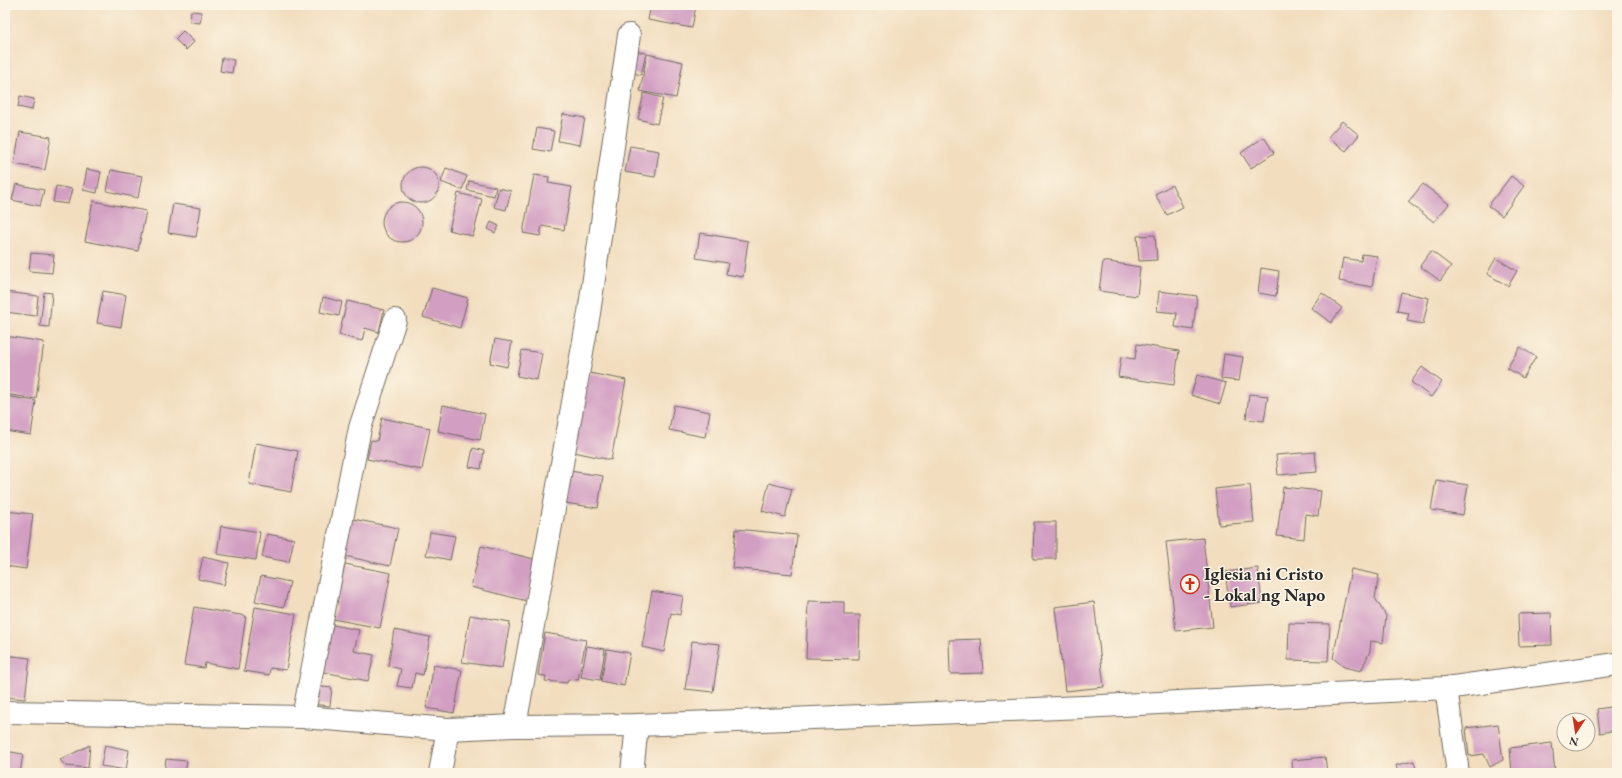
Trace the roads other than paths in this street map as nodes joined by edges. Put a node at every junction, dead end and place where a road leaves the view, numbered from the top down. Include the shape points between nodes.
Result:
1 (629, 35) dead end
2 (395, 320) dead end
3 (1617, 664) edge
4 (1446, 688) junction
5 (5, 712) edge
6 (303, 717) junction
7 (637, 725) junction
8 (515, 726) junction
9 (448, 729) junction
10 (440, 773) edge
11 (632, 773) edge
12 (1458, 773) edge

1 - 8 main road via 589,313
2 - 6 main road via 360,428
3 - 4 main road
4 - 7 main road via 1083,707
4 - 12 main road
5 - 6 main road
6 - 9 main road
7 - 8 main road
7 - 11 main road
8 - 9 main road
9 - 10 main road

